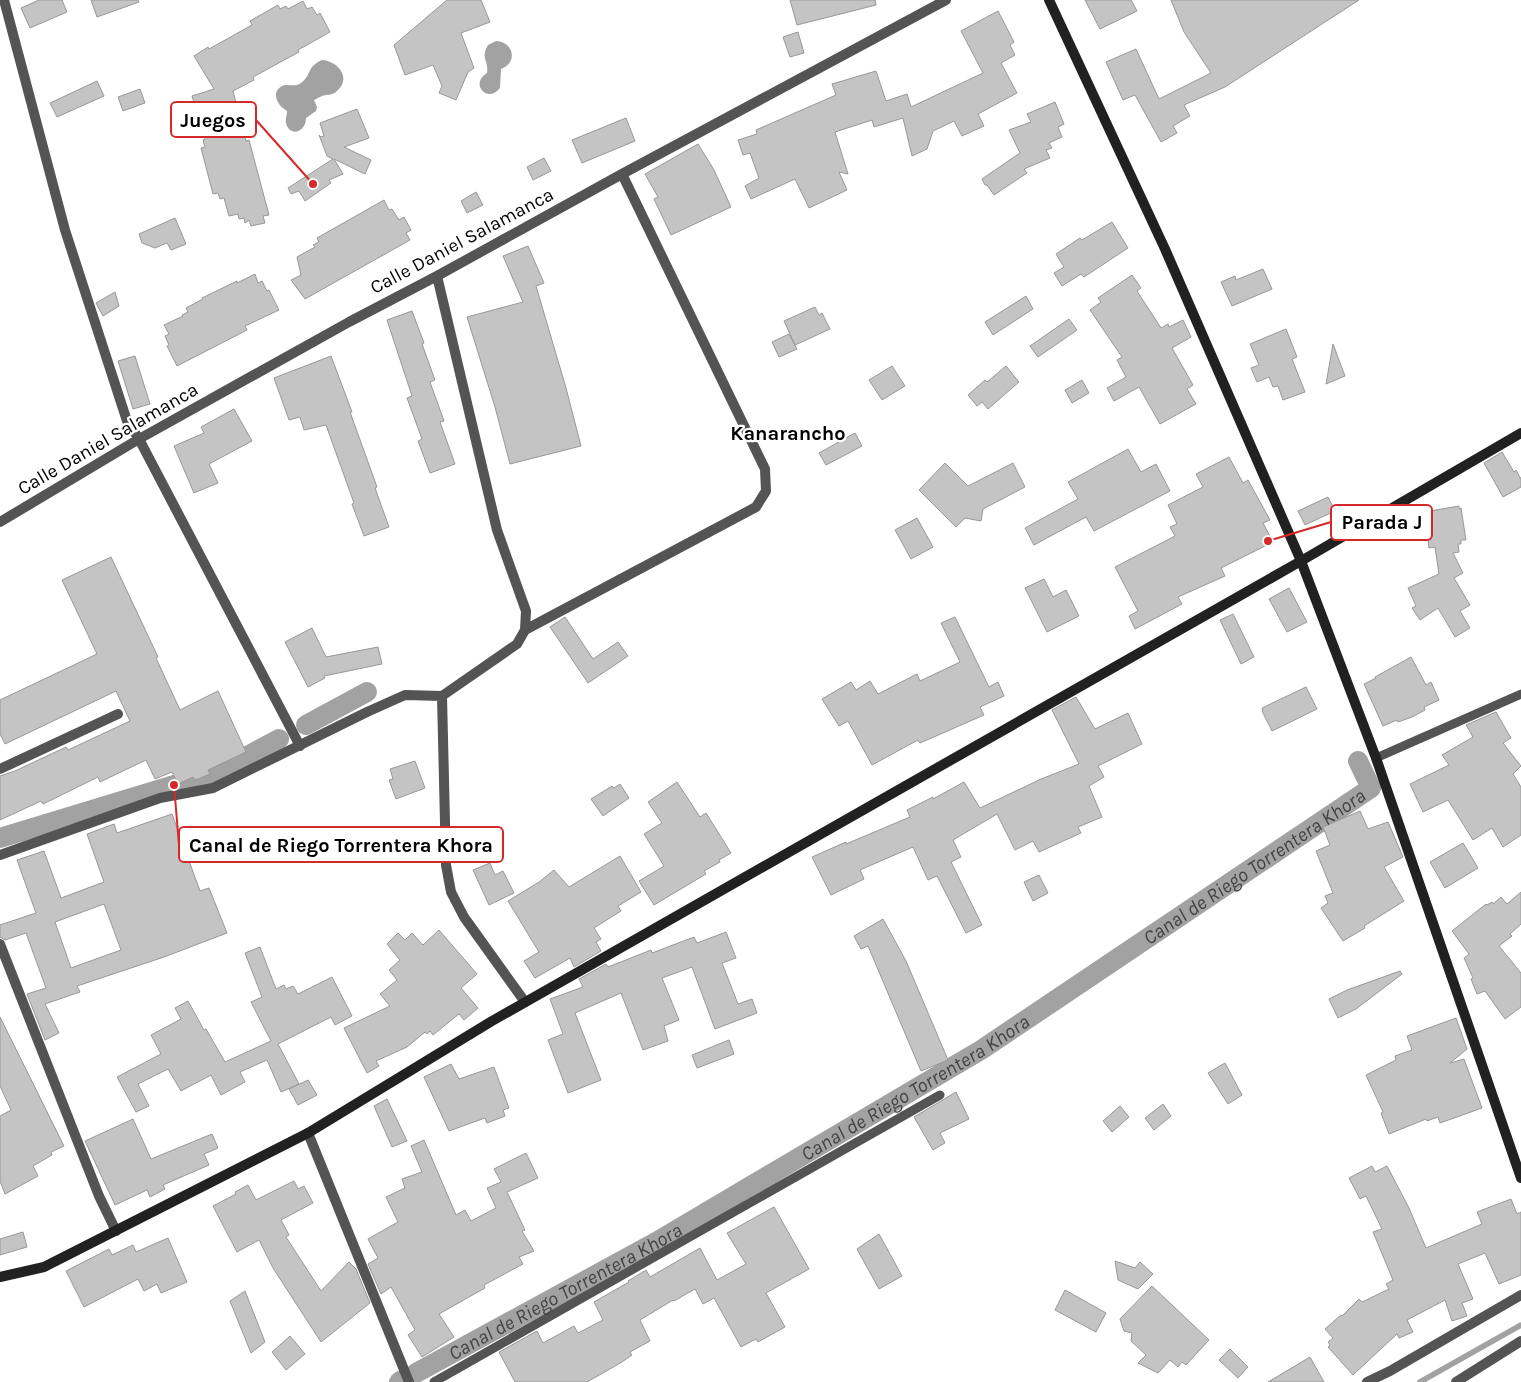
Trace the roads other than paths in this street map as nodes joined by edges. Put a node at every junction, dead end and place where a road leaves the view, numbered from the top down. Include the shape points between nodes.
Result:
1 (4, 0) edge
2 (946, 0) edge
3 (1049, 0) edge
4 (622, 174) junction
5 (437, 276) junction
6 (1521, 434) edge
7 (139, 439) junction
8 (0, 522) edge
9 (1301, 561) junction
10 (525, 630) junction
11 (1521, 694) edge
12 (442, 696) junction
13 (118, 714) dead end
14 (300, 746) junction
15 (1376, 758) junction
16 (0, 768) edge
17 (0, 855) edge
18 (0, 944) edge
19 (525, 1002) junction
20 (940, 1095) dead end
21 (308, 1133) junction
22 (1521, 1178) edge
23 (116, 1231) junction
24 (0, 1277) edge
25 (1521, 1295) edge
26 (1521, 1341) edge
27 (409, 1382) edge
28 (434, 1382) edge
29 (1367, 1382) edge
30 (1456, 1382) edge

1 - 7 street via 65,230 127,421
2 - 4 street, Calle Daniel Salamanca
3 - 9 main road via 1165,250
4 - 5 street, Calle Daniel Salamanca
4 - 10 street via 765,468 766,491 756,507
5 - 7 street, Calle Daniel Salamanca
5 - 10 street via 498,530 526,611
6 - 9 main road
7 - 8 street, Calle Daniel Salamanca
7 - 14 street
9 - 15 main road
9 - 19 main road
10 - 12 street via 517,644
11 - 15 lane
12 - 14 street via 405,695
12 - 19 street via 446,866 451,892 464,917
13 - 16 street
14 - 17 street via 213,788 160,798
15 - 22 main road
18 - 23 street via 99,1196
19 - 21 main road
20 - 28 lane
21 - 23 main road
21 - 27 street
23 - 24 main road via 44,1267
25 - 29 street via 1390,1372
26 - 30 street

